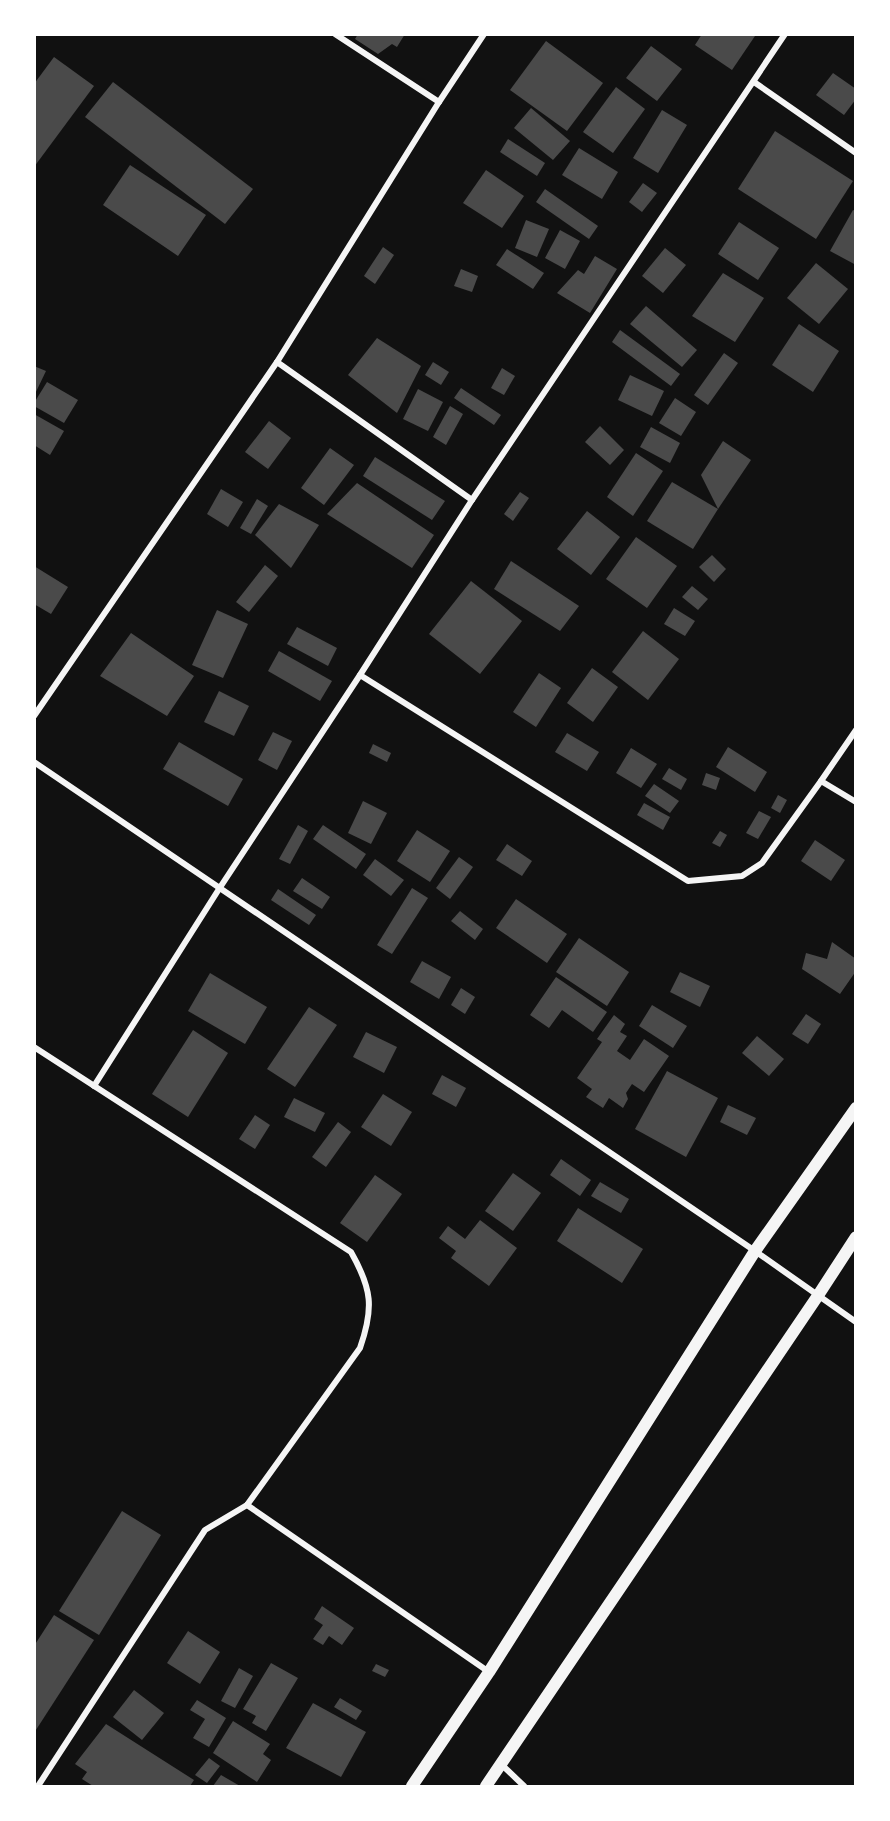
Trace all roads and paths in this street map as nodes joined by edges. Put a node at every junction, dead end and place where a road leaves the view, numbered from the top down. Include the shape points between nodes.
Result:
1 (335, 34) edge
2 (484, 34) edge
3 (785, 34) edge
4 (754, 82) junction
5 (440, 102) junction
6 (855, 153) edge
7 (277, 362) junction
8 (472, 500) junction
9 (360, 675) junction
10 (34, 716) edge
11 (855, 730) edge
12 (34, 762) edge
13 (822, 781) junction
14 (855, 802) edge
15 (219, 889) junction
16 (34, 1047) edge
17 (94, 1086) junction
18 (855, 1108) edge
19 (855, 1237) edge
20 (755, 1251) junction
21 (818, 1297) junction
22 (855, 1322) edge
23 (247, 1505) junction
24 (489, 1672) junction
25 (501, 1764) junction
26 (38, 1786) edge
27 (412, 1786) edge
28 (486, 1786) edge
29 (524, 1786) edge

1 - 5 street
2 - 5 street
3 - 4 street
4 - 6 street
4 - 8 street
5 - 7 street
7 - 8 street
7 - 10 street
8 - 9 street
9 - 13 street via 688,881 742,876 762,863
9 - 15 street
11 - 13 street
12 - 15 street
13 - 14 street
15 - 17 street
15 - 20 street
16 - 17 street
17 - 23 street via 351,1252 364,1274 370,1299 368,1324 360,1348
18 - 20 main road
19 - 21 main road
20 - 21 street
20 - 24 main road
21 - 22 street
21 - 25 main road
23 - 24 street
23 - 26 street via 205,1530
24 - 27 main road
25 - 28 main road
25 - 29 street

